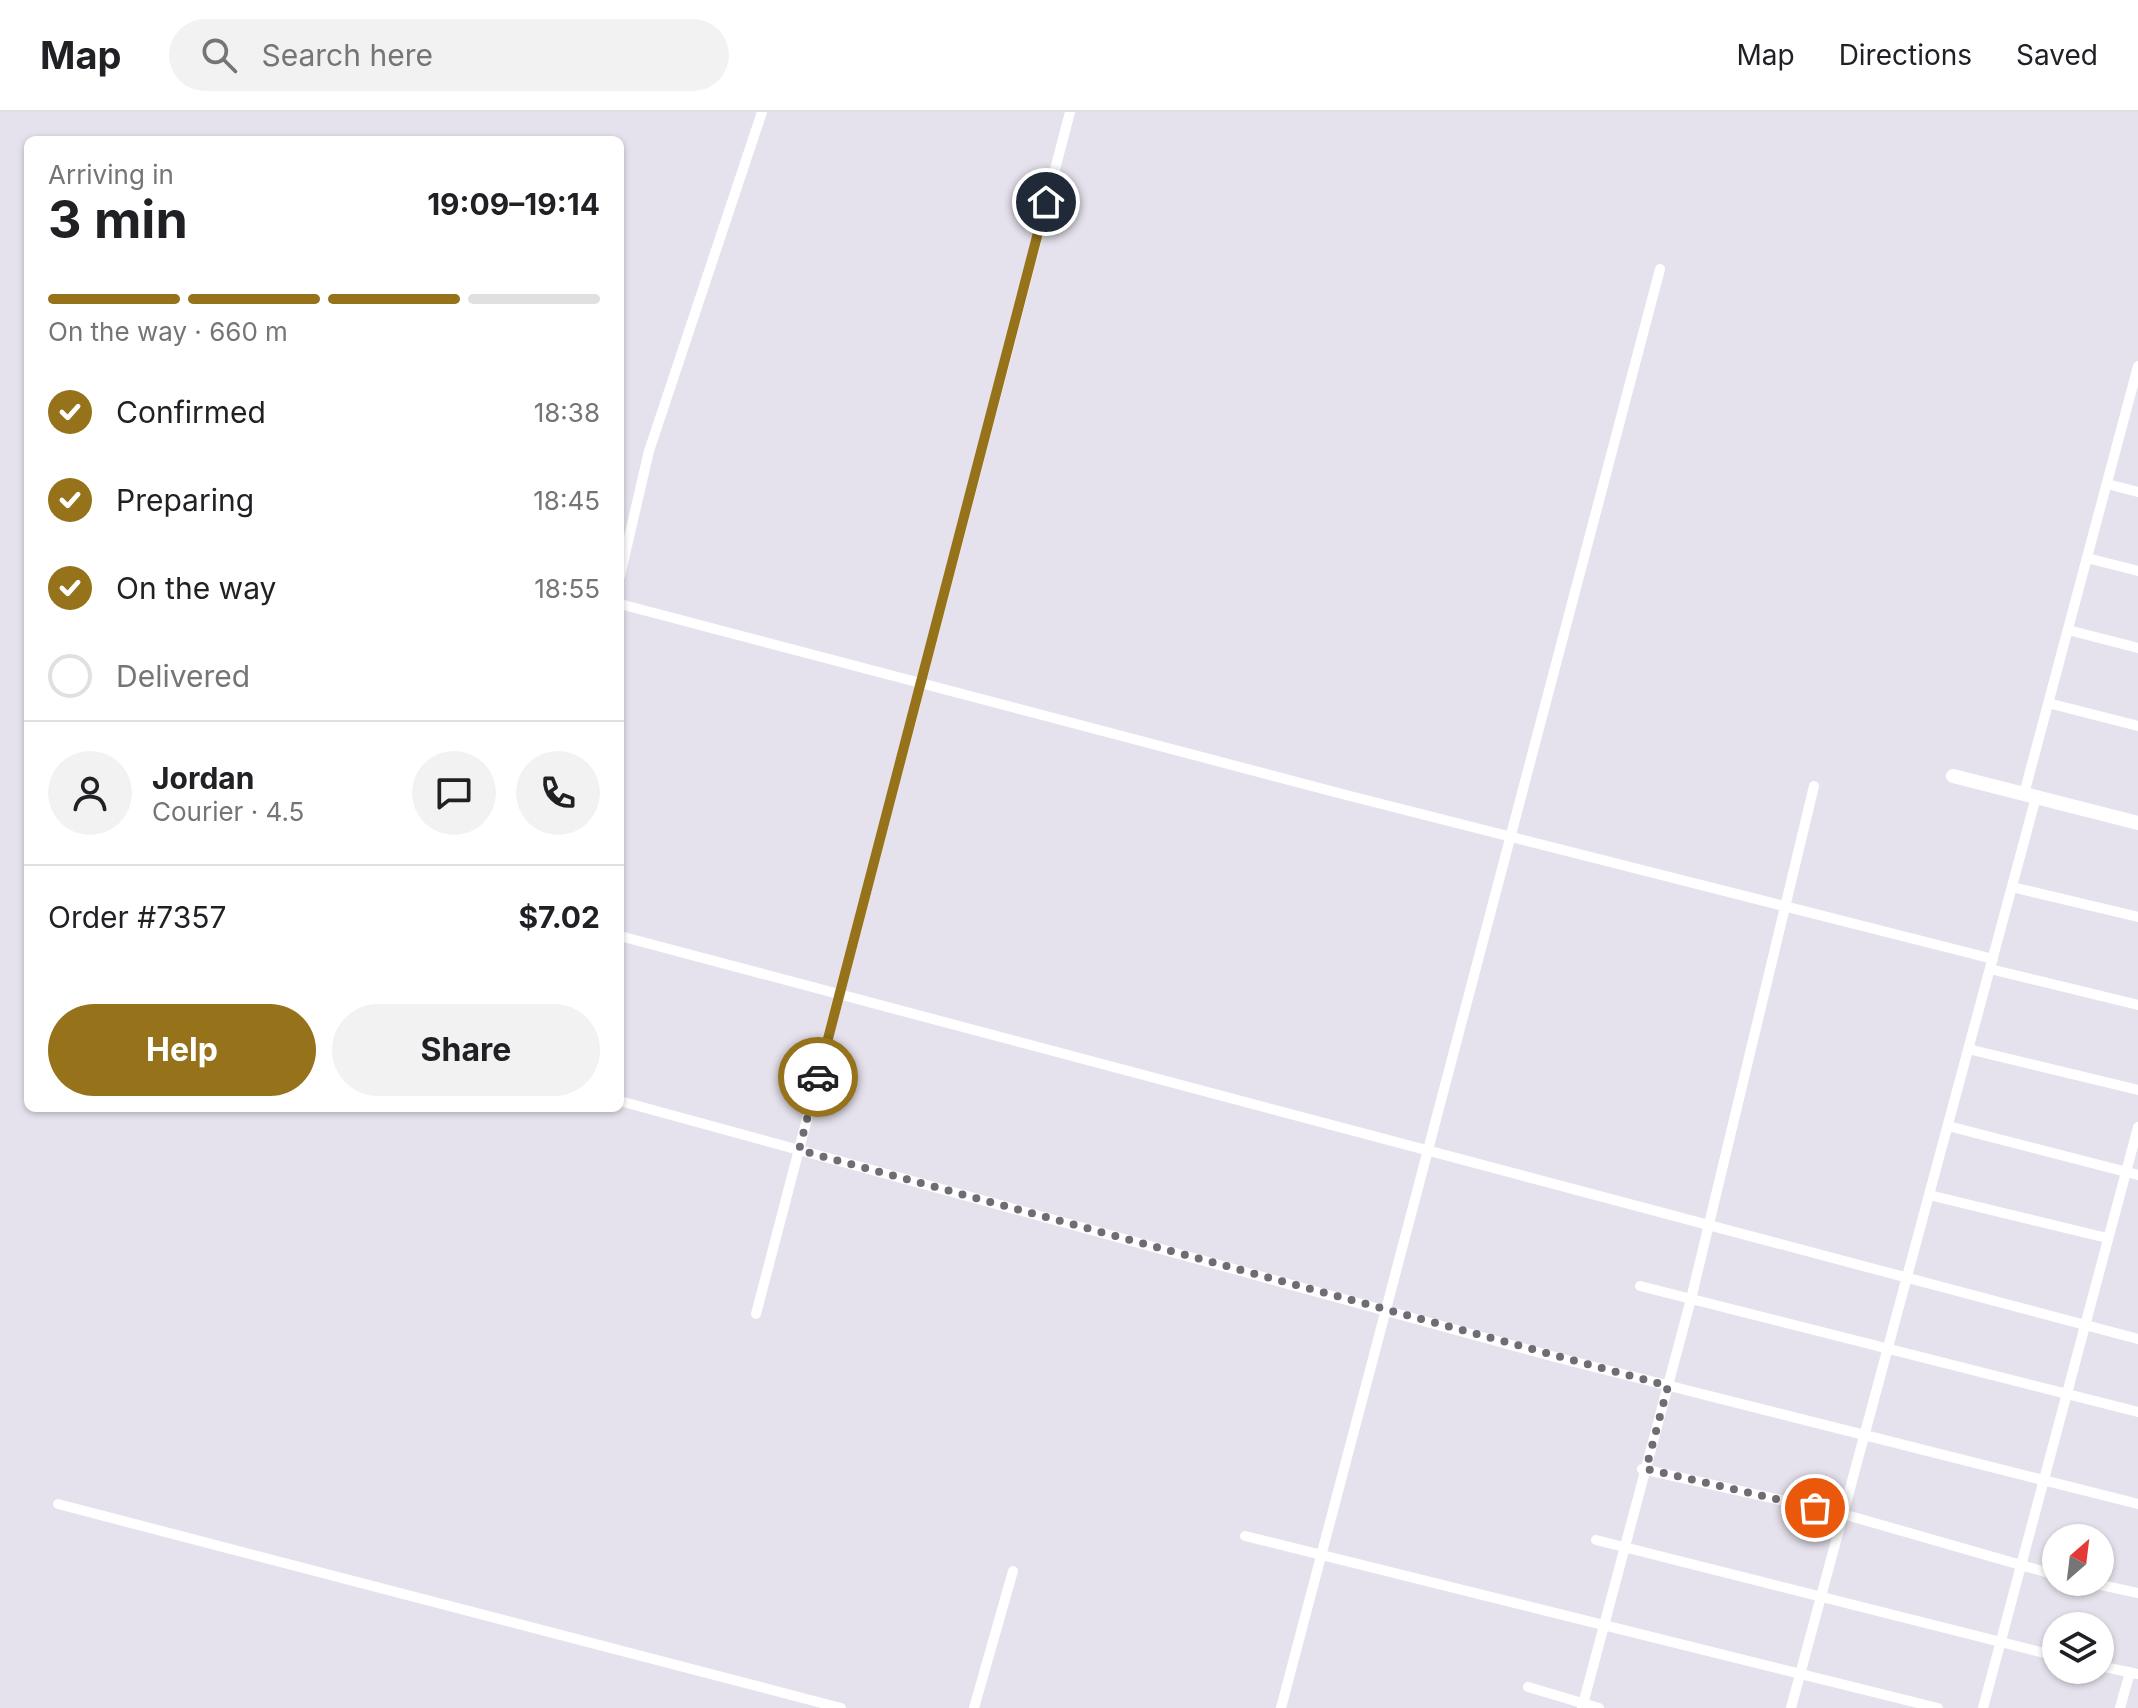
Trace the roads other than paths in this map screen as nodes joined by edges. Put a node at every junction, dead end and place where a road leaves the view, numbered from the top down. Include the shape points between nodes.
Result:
1 (762, 112) edge
2 (1070, 112) edge
3 (1660, 269) dead end
4 (2138, 366) edge
5 (2135, 387) edge
6 (2107, 484) junction
7 (2138, 492) edge
8 (2087, 558) junction
9 (624, 559) edge
10 (2138, 571) edge
11 (624, 605) edge
12 (2068, 630) junction
13 (2138, 648) edge
14 (920, 683) junction
15 (2048, 703) junction
16 (2138, 726) edge
17 (1953, 776) dead end
18 (1814, 786) dead end
19 (2030, 795) junction
20 (2138, 823) edge
21 (1510, 837) junction
22 (2012, 887) junction
23 (1785, 907) junction
24 (2138, 917) edge
25 (624, 937) edge
26 (1991, 964) junction
27 (839, 994) junction
28 (2138, 1005) edge
29 (1968, 1049) junction
30 (2138, 1090) edge
31 (624, 1102) edge
32 (1948, 1126) junction
33 (2138, 1127) edge
34 (799, 1150) junction
35 (1428, 1151) junction
36 (2125, 1171) junction
37 (2138, 1175) edge
38 (1929, 1195) junction
39 (1709, 1225) junction
40 (2107, 1238) junction
41 (1907, 1278) junction
42 (1640, 1286) dead end
43 (1691, 1299) junction
44 (1385, 1311) junction
45 (756, 1314) dead end
46 (2084, 1325) junction
47 (2138, 1339) edge
48 (1887, 1350) junction
49 (1668, 1386) junction
50 (2066, 1395) junction
51 (2138, 1412) edge
52 (1864, 1436) junction
53 (1644, 1469) junction
54 (2044, 1480) junction
55 (58, 1504) dead end
56 (2138, 1504) edge
57 (1843, 1514) junction
58 (1245, 1536) dead end
59 (1596, 1540) dead end
60 (1625, 1547) junction
61 (1321, 1555) junction
62 (2021, 1566) junction
63 (1013, 1571) dead end
64 (2042, 1571) edge
65 (2114, 1588) edge
66 (2138, 1593) edge
67 (1822, 1595) junction
68 (1604, 1626) junction
69 (2000, 1644) junction
70 (2042, 1653) edge
71 (2114, 1669) edge
72 (2134, 1673) edge
73 (1800, 1675) junction
74 (1528, 1687) dead end
75 (810, 1704) edge
76 (1583, 1706) edge
77 (841, 1708) edge
78 (974, 1708) edge
79 (1281, 1708) edge
80 (1599, 1708) edge
81 (1791, 1708) edge
82 (1938, 1708) edge
83 (1983, 1708) edge
84 (2120, 1708) edge

1 - 9 street via 649,451
2 - 14 street
3 - 21 street
4 - 5 street
5 - 6 street
6 - 7 street
6 - 8 street
8 - 10 street
8 - 12 street
11 - 14 street
12 - 13 street
12 - 15 street
14 - 21 street
14 - 27 street
15 - 16 street
15 - 19 street
17 - 19 street
18 - 23 street
19 - 20 street
19 - 22 street
21 - 23 street
21 - 35 street
22 - 24 street
22 - 26 street
23 - 26 street
23 - 39 street
25 - 27 street
26 - 28 street
26 - 29 street
27 - 34 street
27 - 35 street
29 - 30 street
29 - 32 street
31 - 34 street
32 - 36 street
32 - 38 street
33 - 36 street
34 - 44 street
34 - 45 street
35 - 39 street
35 - 44 street
36 - 37 street
36 - 40 street
38 - 40 street
38 - 41 street
39 - 41 street
39 - 43 street
40 - 46 street
41 - 46 street
41 - 48 street
42 - 43 street
43 - 48 street
43 - 49 street
44 - 49 street
44 - 61 street
46 - 47 street
46 - 50 street
48 - 50 street
48 - 52 street
49 - 52 street
49 - 53 street
50 - 51 street
50 - 54 street
52 - 54 street
52 - 57 street
53 - 57 street
53 - 60 street
54 - 56 street
54 - 62 street
55 - 75 street
57 - 62 street
57 - 67 street
58 - 61 street
59 - 60 street
60 - 67 street
60 - 68 street
61 - 68 street
61 - 79 street
62 - 64 street
62 - 69 street
63 - 78 street
65 - 66 street
67 - 69 street
67 - 73 street
68 - 73 street
68 - 76 street
69 - 70 street
69 - 83 street
71 - 72 street
72 - 84 street
73 - 81 street
73 - 82 street
74 - 76 street
75 - 77 street
76 - 80 street

